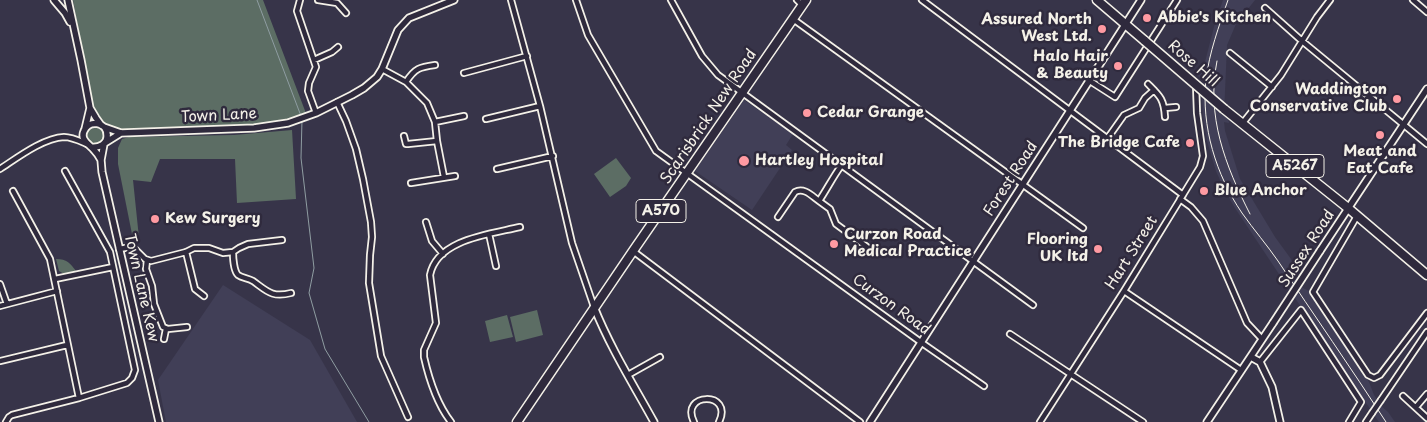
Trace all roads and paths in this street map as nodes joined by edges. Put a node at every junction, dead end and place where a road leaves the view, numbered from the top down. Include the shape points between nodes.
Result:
1 (54, 0) edge
2 (68, 0) edge
3 (300, 0) edge
4 (318, 0) edge
5 (454, 0) edge
6 (511, 0) edge
7 (576, 0) edge
8 (671, 0) edge
9 (922, 0) edge
10 (1097, 0) edge
11 (1141, 0) edge
12 (1177, 0) edge
13 (1330, 0) edge
14 (1413, 0) edge
15 (445, 1) edge
16 (802, 2) edge
17 (1265, 8) dead end
18 (1427, 12) edge
19 (346, 13) dead end
20 (793, 18) junction
21 (1126, 24) junction
22 (74, 31) junction
23 (1302, 41) junction
24 (338, 47) dead end
25 (1230, 53) dead end
26 (527, 56) junction
27 (314, 60) junction
28 (435, 65) dead end
29 (382, 69) junction
30 (464, 73) dead end
31 (1090, 81) junction
32 (406, 82) junction
33 (1148, 84) dead end
34 (1196, 85) junction
35 (1272, 87) junction
36 (1154, 90) junction
37 (1427, 90) edge
38 (743, 93) junction
39 (337, 102) junction
40 (540, 106) junction
41 (1176, 107) dead end
42 (90, 108) junction
43 (1165, 108) junction
44 (1070, 111) junction
45 (316, 113) junction
46 (464, 116) dead end
47 (1165, 117) dead end
48 (486, 120) dead end
49 (435, 122) junction
50 (1242, 124) junction
51 (1404, 124) junction
52 (103, 126) junction
53 (84, 130) junction
54 (121, 133) junction
55 (404, 136) dead end
56 (70, 138) junction
57 (1107, 139) junction
58 (437, 141) junction
59 (104, 143) junction
60 (1427, 144) edge
61 (89, 146) junction
62 (552, 156) junction
63 (101, 160) junction
64 (841, 166) junction
65 (0, 169) edge
66 (497, 169) dead end
67 (65, 171) dead end
68 (687, 174) junction
69 (455, 176) dead end
70 (444, 178) junction
71 (411, 183) dead end
72 (1022, 185) junction
73 (13, 191) dead end
74 (1182, 197) junction
75 (819, 201) junction
76 (1348, 208) junction
77 (1356, 216) junction
78 (778, 217) dead end
79 (426, 222) dead end
80 (520, 227) dead end
81 (1083, 228) dead end
82 (489, 234) junction
83 (282, 240) dead end
84 (867, 247) dead end
85 (119, 249) junction
86 (633, 251) junction
87 (186, 252) junction
88 (233, 252) junction
89 (443, 254) junction
90 (147, 260) junction
91 (974, 262) junction
92 (496, 266) dead end
93 (113, 267) junction
94 (1427, 275) edge
95 (55, 279) junction
96 (0, 284) edge
97 (259, 287) junction
98 (57, 291) junction
99 (1124, 291) junction
100 (255, 292) dead end
101 (291, 293) dead end
102 (204, 296) dead end
103 (7, 304) junction
104 (1033, 305) dead end
105 (0, 306) edge
106 (594, 307) junction
107 (1427, 313) edge
108 (188, 327) dead end
109 (166, 329) junction
110 (1427, 332) edge
111 (1010, 334) dead end
112 (164, 339) dead end
113 (1262, 339) junction
114 (922, 343) junction
115 (67, 345) junction
116 (660, 357) dead end
117 (1251, 357) junction
118 (0, 361) edge
119 (1260, 362) junction
120 (1240, 370) junction
121 (1070, 374) junction
122 (628, 375) junction
123 (984, 386) dead end
124 (1427, 394) edge
125 (1403, 396) dead end
126 (79, 398) junction
127 (1416, 407) junction
128 (408, 417) dead end
129 (1427, 418) edge
130 (692, 421) edge
131 (6, 422) edge
132 (159, 422) edge
133 (451, 422) edge
134 (517, 422) edge
135 (654, 422) edge
136 (719, 422) edge
137 (860, 422) edge
138 (870, 422) edge
139 (1040, 422) edge
140 (1144, 422) edge
141 (1207, 422) edge
142 (1280, 422) edge
143 (1349, 422) edge
144 (1366, 422) edge

1 - 22 street
2 - 22 street
3 - 27 street via 297,11
4 - 19 street via 338,4
5 - 15 street
6 - 26 street
7 - 68 street, Curzon Road via 588,35 656,151
8 - 38 street via 702,56 718,76
9 - 44 street
10 - 21 main road, A5267
11 - 21 street, Forest Road
12 - 31 street via 1115,97
13 - 23 street
14 - 18 street
15 - 29 street via 404,23
16 - 20 main road, Scarisbrick New Road / A570
17 - 23 street
20 - 38 main road, Scarisbrick New Road / A570
20 - 72 street
21 - 31 street, Forest Road
21 - 34 main road, Rose Hill / A5267, bridge
22 - 42 street
23 - 35 street
23 - 51 street
24 - 27 street
25 - 35 street
26 - 30 street
26 - 40 street
27 - 45 street via 316,68 308,91
28 - 32 street via 415,70
29 - 32 street
29 - 39 street, Town Lane via 364,88
31 - 44 street, Forest Road
32 - 49 street via 427,103
33 - 36 street
34 - 50 main road, Rose Hill / A5267, bridge
34 - 74 street, Hart Street via 1203,156
35 - 50 street
36 - 43 street
36 - 57 street via 1139,108 1124,115
37 - 51 street, Sussex Road
38 - 64 street
38 - 68 main road, Scarisbrick New Road / A570
39 - 45 street, Town Lane
39 - 128 street via 356,149 371,222 369,283 381,356
40 - 48 street
40 - 62 street
41 - 43 street
42 - 52 street
42 - 53 street
43 - 47 street
44 - 57 street
44 - 72 street, Forest Road
45 - 54 street, Town Lane via 288,123 254,128
46 - 49 street
49 - 58 street
50 - 76 main road, A5267
51 - 60 street
51 - 76 street, Sussex Road
52 - 53 street via 94,123
52 - 54 street, Town Lane
52 - 59 street via 107,134
53 - 56 street
53 - 61 street via 84,139
54 - 59 street, Town Lane
55 - 58 street via 406,144
56 - 61 street
56 - 65 street via 48,141
57 - 74 street
58 - 70 street
59 - 61 street via 98,147
59 - 63 street, Town Lane Kew
61 - 63 street, Town Lane Kew
62 - 66 street
62 - 106 street via 572,243
63 - 85 street, Town Lane Kew
64 - 75 street
64 - 91 street
67 - 93 street via 110,252
68 - 86 main road, Scarisbrick New Road / A570
68 - 114 street, Curzon Road
69 - 70 street
70 - 71 street
72 - 81 street
72 - 91 street, Forest Road
73 - 95 street via 50,259
74 - 99 street, Hart Street
74 - 113 street via 1203,221 1247,323
75 - 78 street via 798,190
75 - 84 street via 830,209 836,224
76 - 77 main road, A5267
76 - 113 street, Sussex Road, bridge
77 - 94 main road, A5267
77 - 107 street via 1313,292 1368,375 1374,378 1380,374
79 - 89 street via 432,241
80 - 82 street
82 - 89 street via 460,242
82 - 92 street
83 - 88 street via 248,244
85 - 90 street via 134,248
85 - 132 street, Town Lane Kew
86 - 106 main road, Scarisbrick New Road / A570
86 - 137 street
87 - 88 street via 194,248
87 - 90 street
87 - 102 street via 195,289
88 - 97 street via 238,275 252,280
89 - 133 street via 434,263 430,274 436,323 424,357 438,399
90 - 109 street via 154,304
91 - 104 street
91 - 114 street, Forest Road
93 - 95 street
93 - 126 street via 134,374 127,383
95 - 98 street
96 - 103 street
97 - 100 street
97 - 101 street via 275,295
98 - 103 street
98 - 115 street
99 - 120 street
99 - 121 street, Hart Street
103 - 105 street
106 - 122 street
106 - 134 main road, Scarisbrick New Road / A570
108 - 109 street
109 - 112 street
110 - 144 street, bridge
111 - 121 street
113 - 117 street, Sussex Road
114 - 123 street, Curzon Road
114 - 138 street, Forest Road
115 - 118 street
115 - 126 street
116 - 122 street
117 - 119 street
117 - 120 street, Sussex Road
119 - 142 street via 1272,387
119 - 143 street via 1301,310 1361,402
120 - 141 street, Sussex Road
121 - 139 street, Hart Street
121 - 140 street
122 - 135 street
124 - 127 street
125 - 127 street
126 - 131 street via 12,415
127 - 129 street
130 - 136 street via 694,404 708,398 721,407

